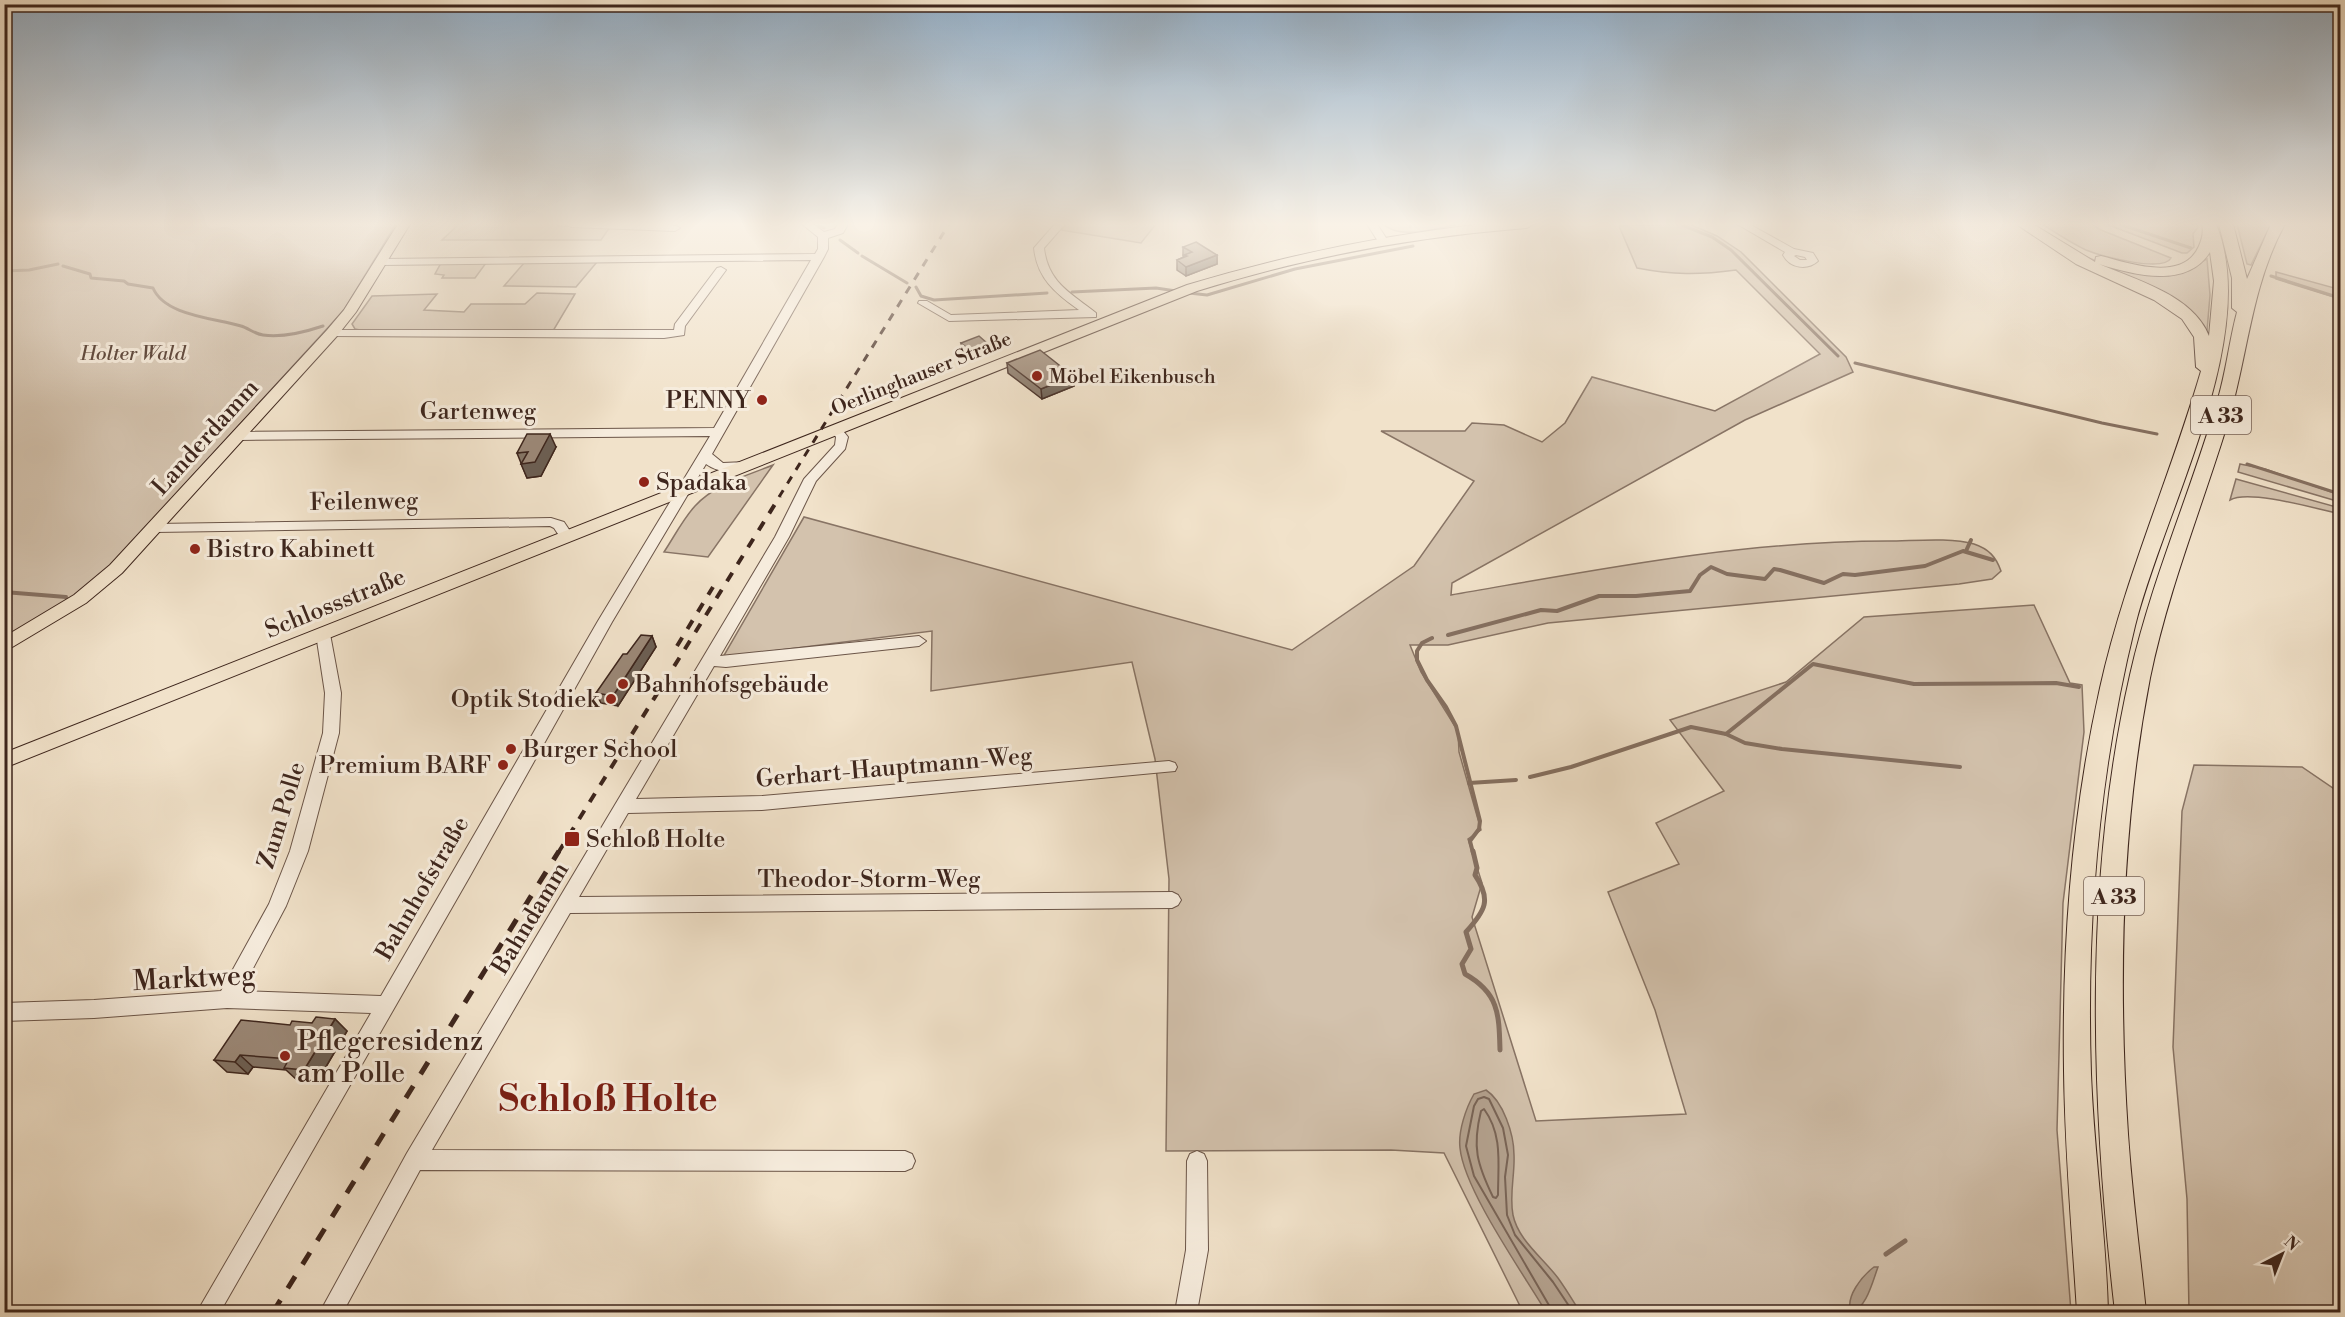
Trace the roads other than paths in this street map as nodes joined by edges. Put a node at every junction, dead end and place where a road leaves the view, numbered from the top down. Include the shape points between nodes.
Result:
1 (367, 285) edge
2 (709, 285) edge
3 (802, 285) edge
4 (1054, 285) edge
5 (1201, 285) edge
6 (2133, 285) edge
7 (2220, 285) edge
8 (2239, 285) edge
9 (2253, 285) edge
10 (923, 303) dead end
11 (1089, 313) junction
12 (1103, 323) junction
13 (332, 333) junction
14 (2238, 339) junction
15 (2203, 395) junction
16 (836, 430) junction
17 (717, 432) junction
18 (239, 436) junction
19 (705, 452) junction
20 (748, 465) junction
21 (683, 492) junction
22 (155, 528) junction
23 (567, 537) junction
24 (322, 634) junction
25 (919, 641) dead end
26 (4, 646) edge
27 (709, 660) junction
28 (4, 761) edge
29 (1169, 767) dead end
30 (623, 806) junction
31 (1172, 900) dead end
32 (566, 905) junction
33 (227, 999) junction
34 (386, 1005) junction
35 (4, 1012) edge
36 (414, 1160) junction
37 (905, 1161) dead end
38 (1197, 1161) dead end
39 (208, 1312) edge
40 (331, 1312) edge
41 (1186, 1312) edge
42 (2093, 1312) edge
43 (2130, 1312) edge

1 - 13 main road, Landerdamm
2 - 13 street via 679,326 681,333
3 - 17 street, Bahnhofstraße
4 - 11 street
5 - 12 main road, Oerlinghauser Straße
6 - 15 highway via 2183,314 2196,327 2203,340
7 - 15 highway, A 33 via 2216,348
8 - 14 highway, A 33
9 - 14 highway
10 - 11 street via 949,318
11 - 12 street
12 - 16 main road, Oerlinghauser Straße
13 - 18 main road, Landerdamm
14 - 43 highway, A 33 via 2226,397 2151,631 2130,731 2118,822 2111,1007 2115,1135
15 - 42 highway, A 33 via 2126,623 2102,723 2090,814 2082,900 2079,1016 2080,1132
16 - 20 main road, Oerlinghauser Straße
16 - 27 street, Bahndamm via 842,437 841,446 810,479 782,537
17 - 18 street, Gartenweg
17 - 19 street, Bahnhofstraße
18 - 22 main road, Landerdamm
19 - 20 street via 709,461 719,467
19 - 21 street, Bahnhofstraße
20 - 21 main road, Oerlinghauser Straße
21 - 23 main road, Schlossstraße
21 - 34 street, Bahnhofstraße via 604,621
22 - 23 street, Feilenweg via 551,522 559,525
22 - 26 main road, Landerdamm via 80,599
23 - 24 main road, Schlossstraße
24 - 28 main road, Schlossstraße
24 - 33 street, Zum Polle via 333,693 328,744 299,852 277,906
25 - 27 street via 726,662
27 - 30 street, Bahndamm
29 - 30 street, Gerhart-Hauptmann-Weg via 762,803
30 - 32 street, Bahndamm
31 - 32 street, Theodor-Storm-Weg
32 - 36 street, Bahndamm
33 - 34 street, Marktweg
33 - 35 street, Marktweg
34 - 39 street, Bahnhofstraße
36 - 37 street
36 - 40 street, Bahndamm
38 - 41 street via 1197,1250

